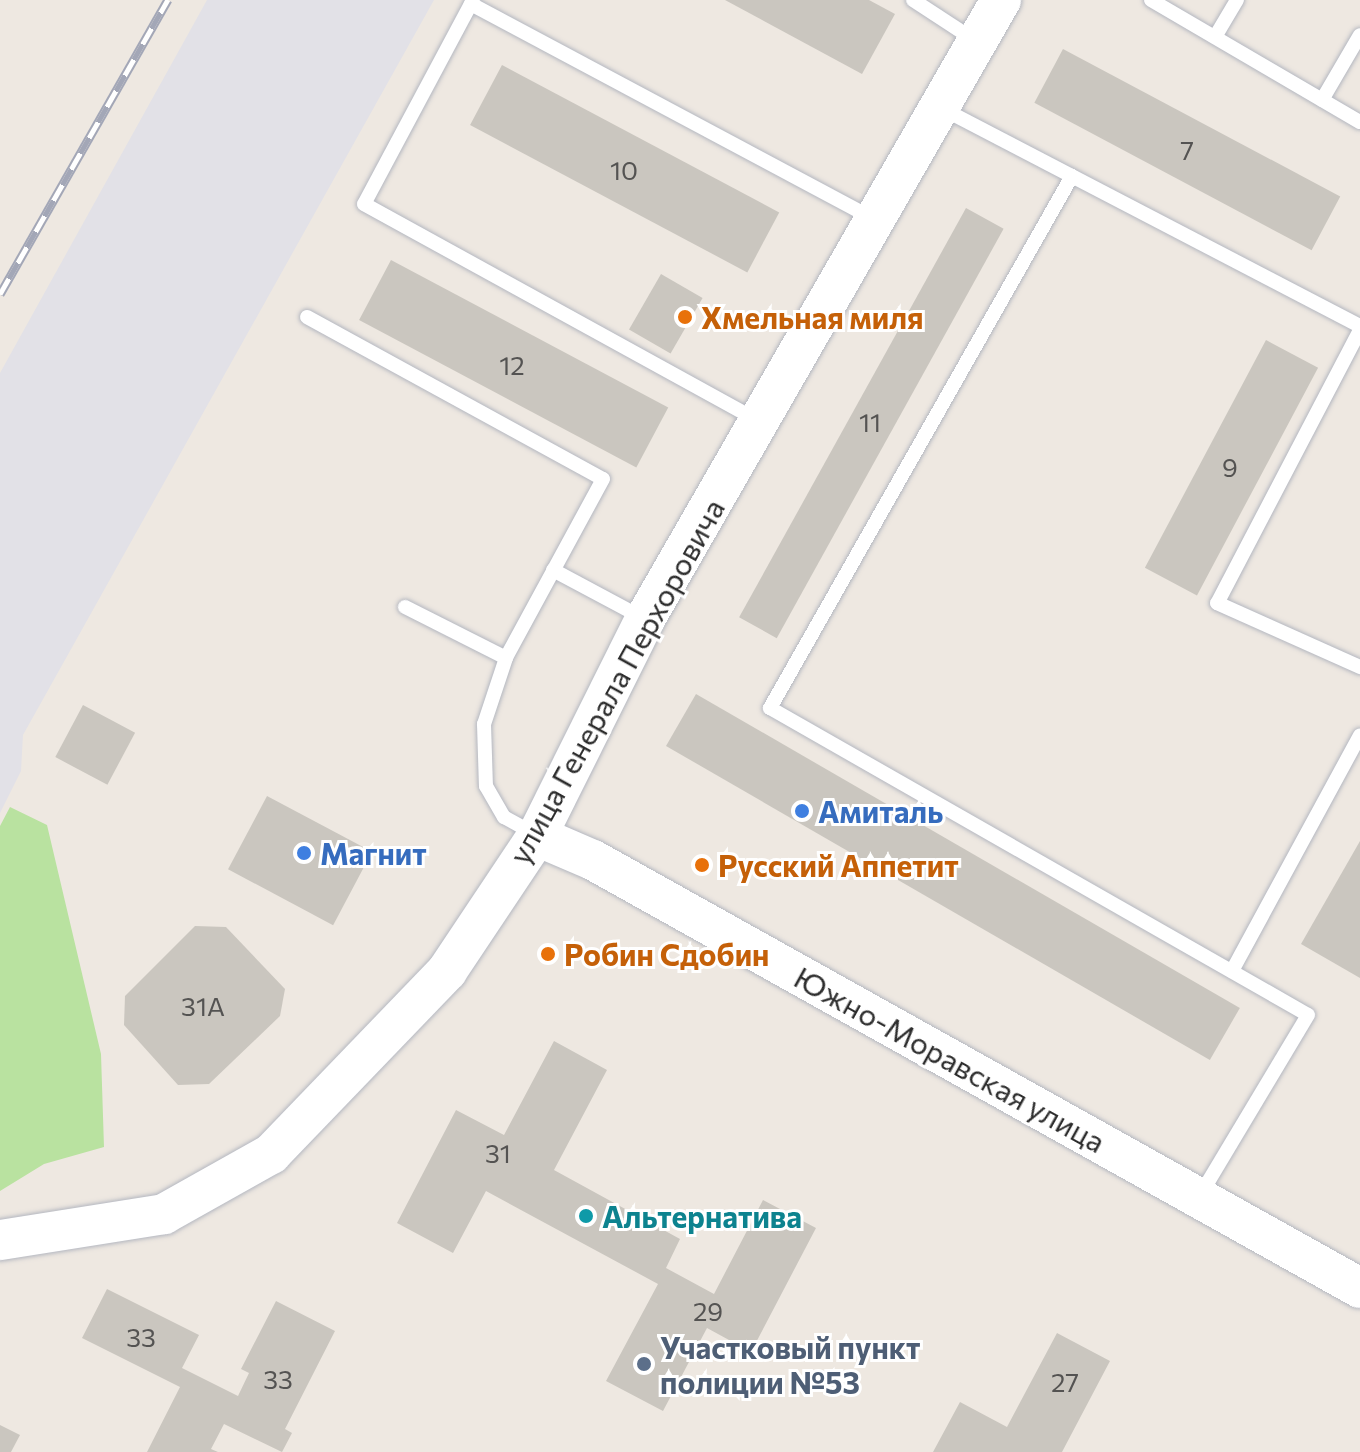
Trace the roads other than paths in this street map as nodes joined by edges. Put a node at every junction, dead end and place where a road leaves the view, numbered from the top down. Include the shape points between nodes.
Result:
1 (913, 0) edge
2 (1001, 0) edge
3 (1151, 0) edge
4 (1237, 0) edge
5 (472, 2) edge
6 (1360, 35) edge
7 (1215, 37) junction
8 (977, 41) junction
9 (1322, 100) junction
10 (939, 107) junction
11 (1360, 122) edge
12 (1072, 176) junction
13 (874, 220) junction
14 (307, 317) dead end
15 (1360, 328) edge
16 (759, 421) junction
17 (553, 570) junction
18 (405, 607) dead end
19 (645, 619) junction
20 (506, 658) junction
21 (1360, 667) edge
22 (1360, 735) edge
23 (1356, 752) edge
24 (537, 836) junction
25 (1232, 971) junction
26 (1199, 1197) junction
27 (0, 1240) edge
28 (1360, 1288) edge

1 - 8 lane
2 - 8 street, улица Генерала Перхоровича
3 - 7 lane
4 - 7 lane
5 - 13 lane
5 - 16 lane via 364,204
6 - 9 lane
7 - 9 lane
8 - 10 street, улица Генерала Перхоровича
9 - 11 lane
10 - 12 lane
10 - 13 street, улица Генерала Перхоровича
12 - 15 lane
12 - 25 lane via 770,708
13 - 16 street, улица Генерала Перхоровича
14 - 17 lane via 603,479
15 - 21 lane via 1217,603
16 - 19 street, улица Генерала Перхоровича
17 - 19 lane
17 - 20 lane
18 - 20 lane
19 - 24 street, улица Генерала Перхоровича
20 - 24 lane via 484,724 486,786 504,817
22 - 23 lane
23 - 25 lane
24 - 26 street, Южно-Моравская улица via 593,860
24 - 27 street, улица Генерала Перхоровича via 447,971 271,1154 164,1214
25 - 26 lane via 1308,1015
26 - 28 street, Южно-Моравская улица

